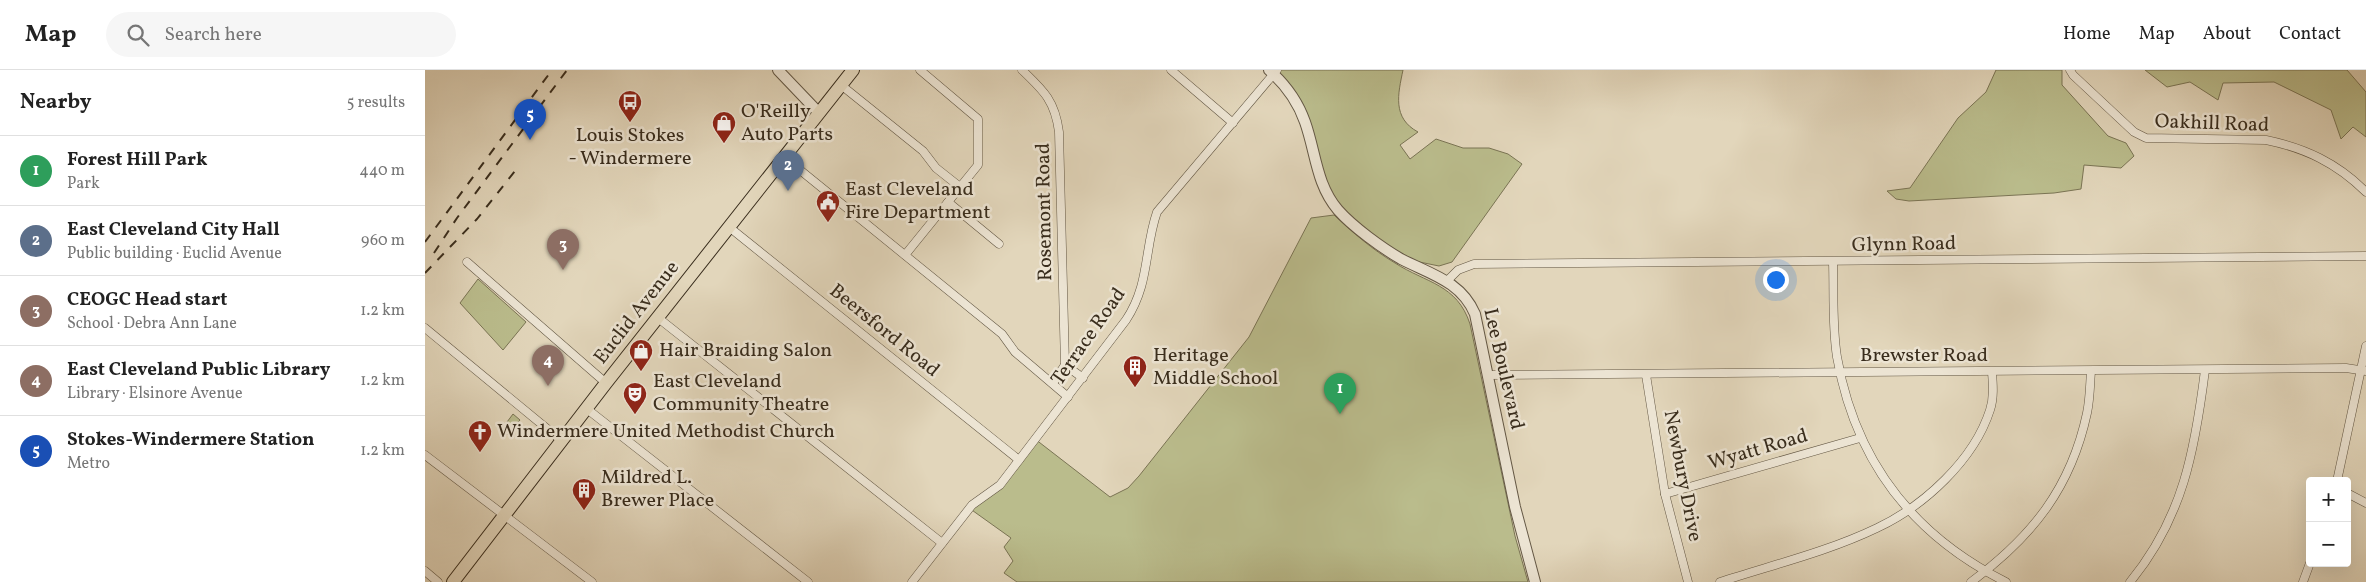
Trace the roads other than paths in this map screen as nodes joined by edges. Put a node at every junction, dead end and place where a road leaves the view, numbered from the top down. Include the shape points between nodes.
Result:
1 (778, 70) edge
2 (853, 70) edge
3 (920, 70) edge
4 (1022, 70) edge
5 (1171, 70) edge
6 (2070, 70) edge
7 (1273, 71) edge
8 (841, 85) junction
9 (819, 113) junction
10 (1233, 123) junction
11 (784, 157) junction
12 (960, 187) junction
13 (2366, 192) edge
14 (948, 202) junction
15 (729, 227) junction
16 (999, 244) dead end
17 (905, 255) junction
18 (2366, 256) edge
19 (467, 262) dead end
20 (1833, 262) junction
21 (1448, 280) junction
22 (657, 317) junction
23 (425, 328) edge
24 (2366, 346) edge
25 (1065, 365) junction
26 (2091, 370) junction
27 (2205, 370) junction
28 (2363, 370) edge
29 (1992, 372) junction
30 (1840, 373) junction
31 (1646, 375) junction
32 (1488, 376) junction
33 (1083, 378) junction
34 (606, 383) junction
35 (1053, 383) junction
36 (1068, 397) junction
37 (587, 409) junction
38 (1860, 438) junction
39 (562, 441) junction
40 (425, 455) edge
41 (1019, 460) junction
42 (2338, 477) edge
43 (1665, 494) junction
44 (2351, 495) edge
45 (2366, 503) edge
46 (1908, 510) junction
47 (504, 516) junction
48 (942, 543) junction
49 (2309, 567) edge
50 (425, 571) edge
51 (1985, 572) junction
52 (438, 582) edge
53 (453, 582) edge
54 (592, 582) edge
55 (808, 582) edge
56 (912, 582) edge
57 (1535, 582) edge
58 (1688, 582) edge
59 (1720, 582) edge
60 (1971, 582) edge
61 (2006, 582) edge
62 (2130, 582) edge
63 (2303, 582) edge

1 - 9 street
2 - 8 main road, Euclid Avenue
3 - 12 street via 979,121 978,165
4 - 25 street, Rosemont Road via 1045,92 1057,113
5 - 10 street
6 - 13 street, Oakhill Road via 2134,132 2146,138 2281,143 2328,161
7 - 10 street, Terrace Road
7 - 21 street, Lee Boulevard via 1301,110 1322,185 1338,210 1400,258
8 - 9 main road, Euclid Avenue
8 - 12 street via 923,151 936,168
9 - 11 main road, Euclid Avenue
10 - 33 street, Terrace Road via 1157,212 1145,279 1137,300 1127,320
11 - 15 main road, Euclid Avenue
11 - 17 street
12 - 14 street
14 - 16 street
14 - 17 street
15 - 22 main road, Euclid Avenue
15 - 41 street, Beersford Road
17 - 35 street via 1002,334 1015,352
18 - 20 street, Glynn Road
19 - 34 street
20 - 21 street, Glynn Road via 1474,264 1458,270
20 - 30 street
21 - 32 street, Lee Boulevard via 1473,309
22 - 34 main road, Euclid Avenue
22 - 48 street
23 - 39 street
24 - 28 street
25 - 33 street
25 - 35 street
26 - 27 street, Brewster Road
26 - 29 street, Brewster Road
26 - 51 street via 2088,411 2077,452 2061,488 2026,534
27 - 28 street, Brewster Road
27 - 62 street via 2189,470 2169,520 2146,563
28 - 42 street
29 - 30 street, Brewster Road
29 - 46 street via 1990,408 1975,441 1946,477
30 - 31 street, Brewster Road
30 - 38 street
31 - 32 street, Brewster Road
31 - 43 street, Newbury Drive
32 - 57 street, Lee Boulevard via 1515,506
33 - 36 street, Terrace Road
34 - 37 main road, Euclid Avenue
35 - 36 street
36 - 41 street, Terrace Road
37 - 39 main road, Euclid Avenue
37 - 55 street
38 - 43 street, Wyatt Road
38 - 46 street
39 - 47 main road, Euclid Avenue
40 - 47 street
41 - 48 street, Terrace Road via 1000,485 972,505
43 - 58 street, Newbury Drive
44 - 45 street
46 - 51 street
46 - 59 street via 1845,542
47 - 53 main road, Euclid Avenue
47 - 54 street
48 - 56 street, Terrace Road
49 - 63 street
50 - 52 street
51 - 60 street
51 - 61 street

